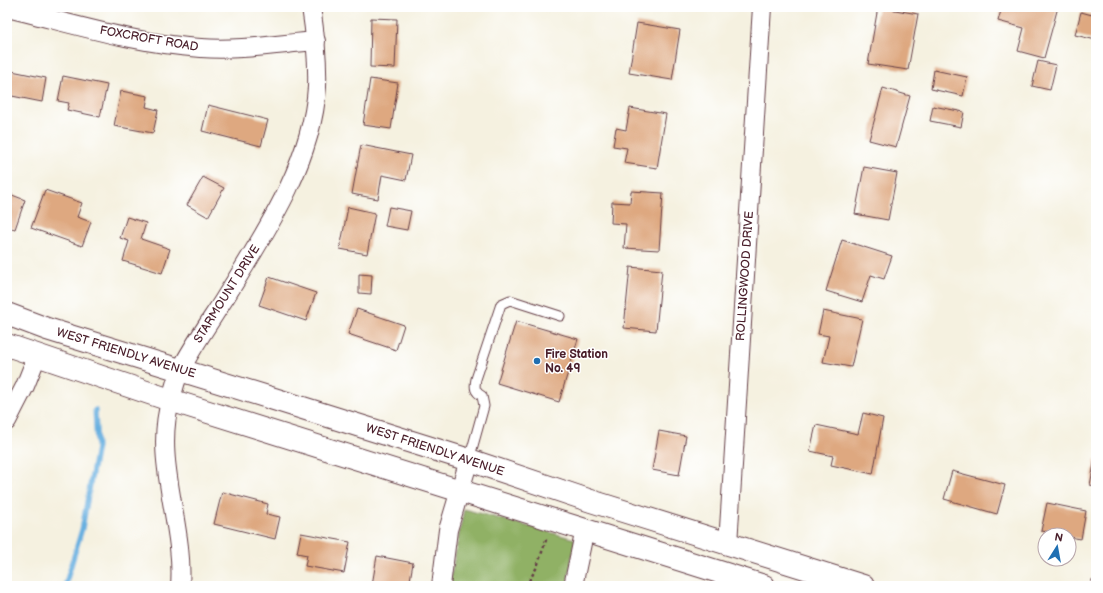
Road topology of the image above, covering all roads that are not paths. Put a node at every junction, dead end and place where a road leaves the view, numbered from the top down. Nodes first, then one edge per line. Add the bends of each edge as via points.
1 (311, 7) edge
2 (762, 7) edge
3 (7, 8) edge
4 (316, 41) junction
5 (7, 314) edge
6 (560, 316) dead end
7 (7, 345) edge
8 (37, 356) junction
9 (180, 370) junction
10 (170, 400) junction
11 (7, 421) edge
12 (469, 460) junction
13 (460, 490) junction
14 (585, 529) junction
15 (728, 544) junction
16 (180, 586) edge
17 (441, 586) edge
18 (574, 586) edge
19 (764, 586) edge
20 (863, 586) edge

1 - 4 street, STARMOUNT DRIVE
2 - 15 street, ROLLINGWOOD DRIVE
3 - 4 street, FOXCROFT ROAD via 143,40 201,48
4 - 9 street, STARMOUNT DRIVE via 317,88 308,138 286,192 256,249
5 - 9 main road, WEST FRIENDLY AVENUE
6 - 12 lane via 510,300 501,304 476,379 475,389 482,396 484,406
7 - 8 main road
8 - 10 main road
8 - 11 street
9 - 10 street, STARMOUNT DRIVE
9 - 12 main road, WEST FRIENDLY AVENUE
10 - 13 main road
10 - 16 street, STARMOUNT DRIVE via 165,447 180,550
12 - 13 street
12 - 15 main road, WEST FRIENDLY AVENUE
13 - 14 main road
13 - 17 street via 448,530
14 - 18 street
14 - 19 main road
15 - 20 main road, WEST FRIENDLY AVENUE

